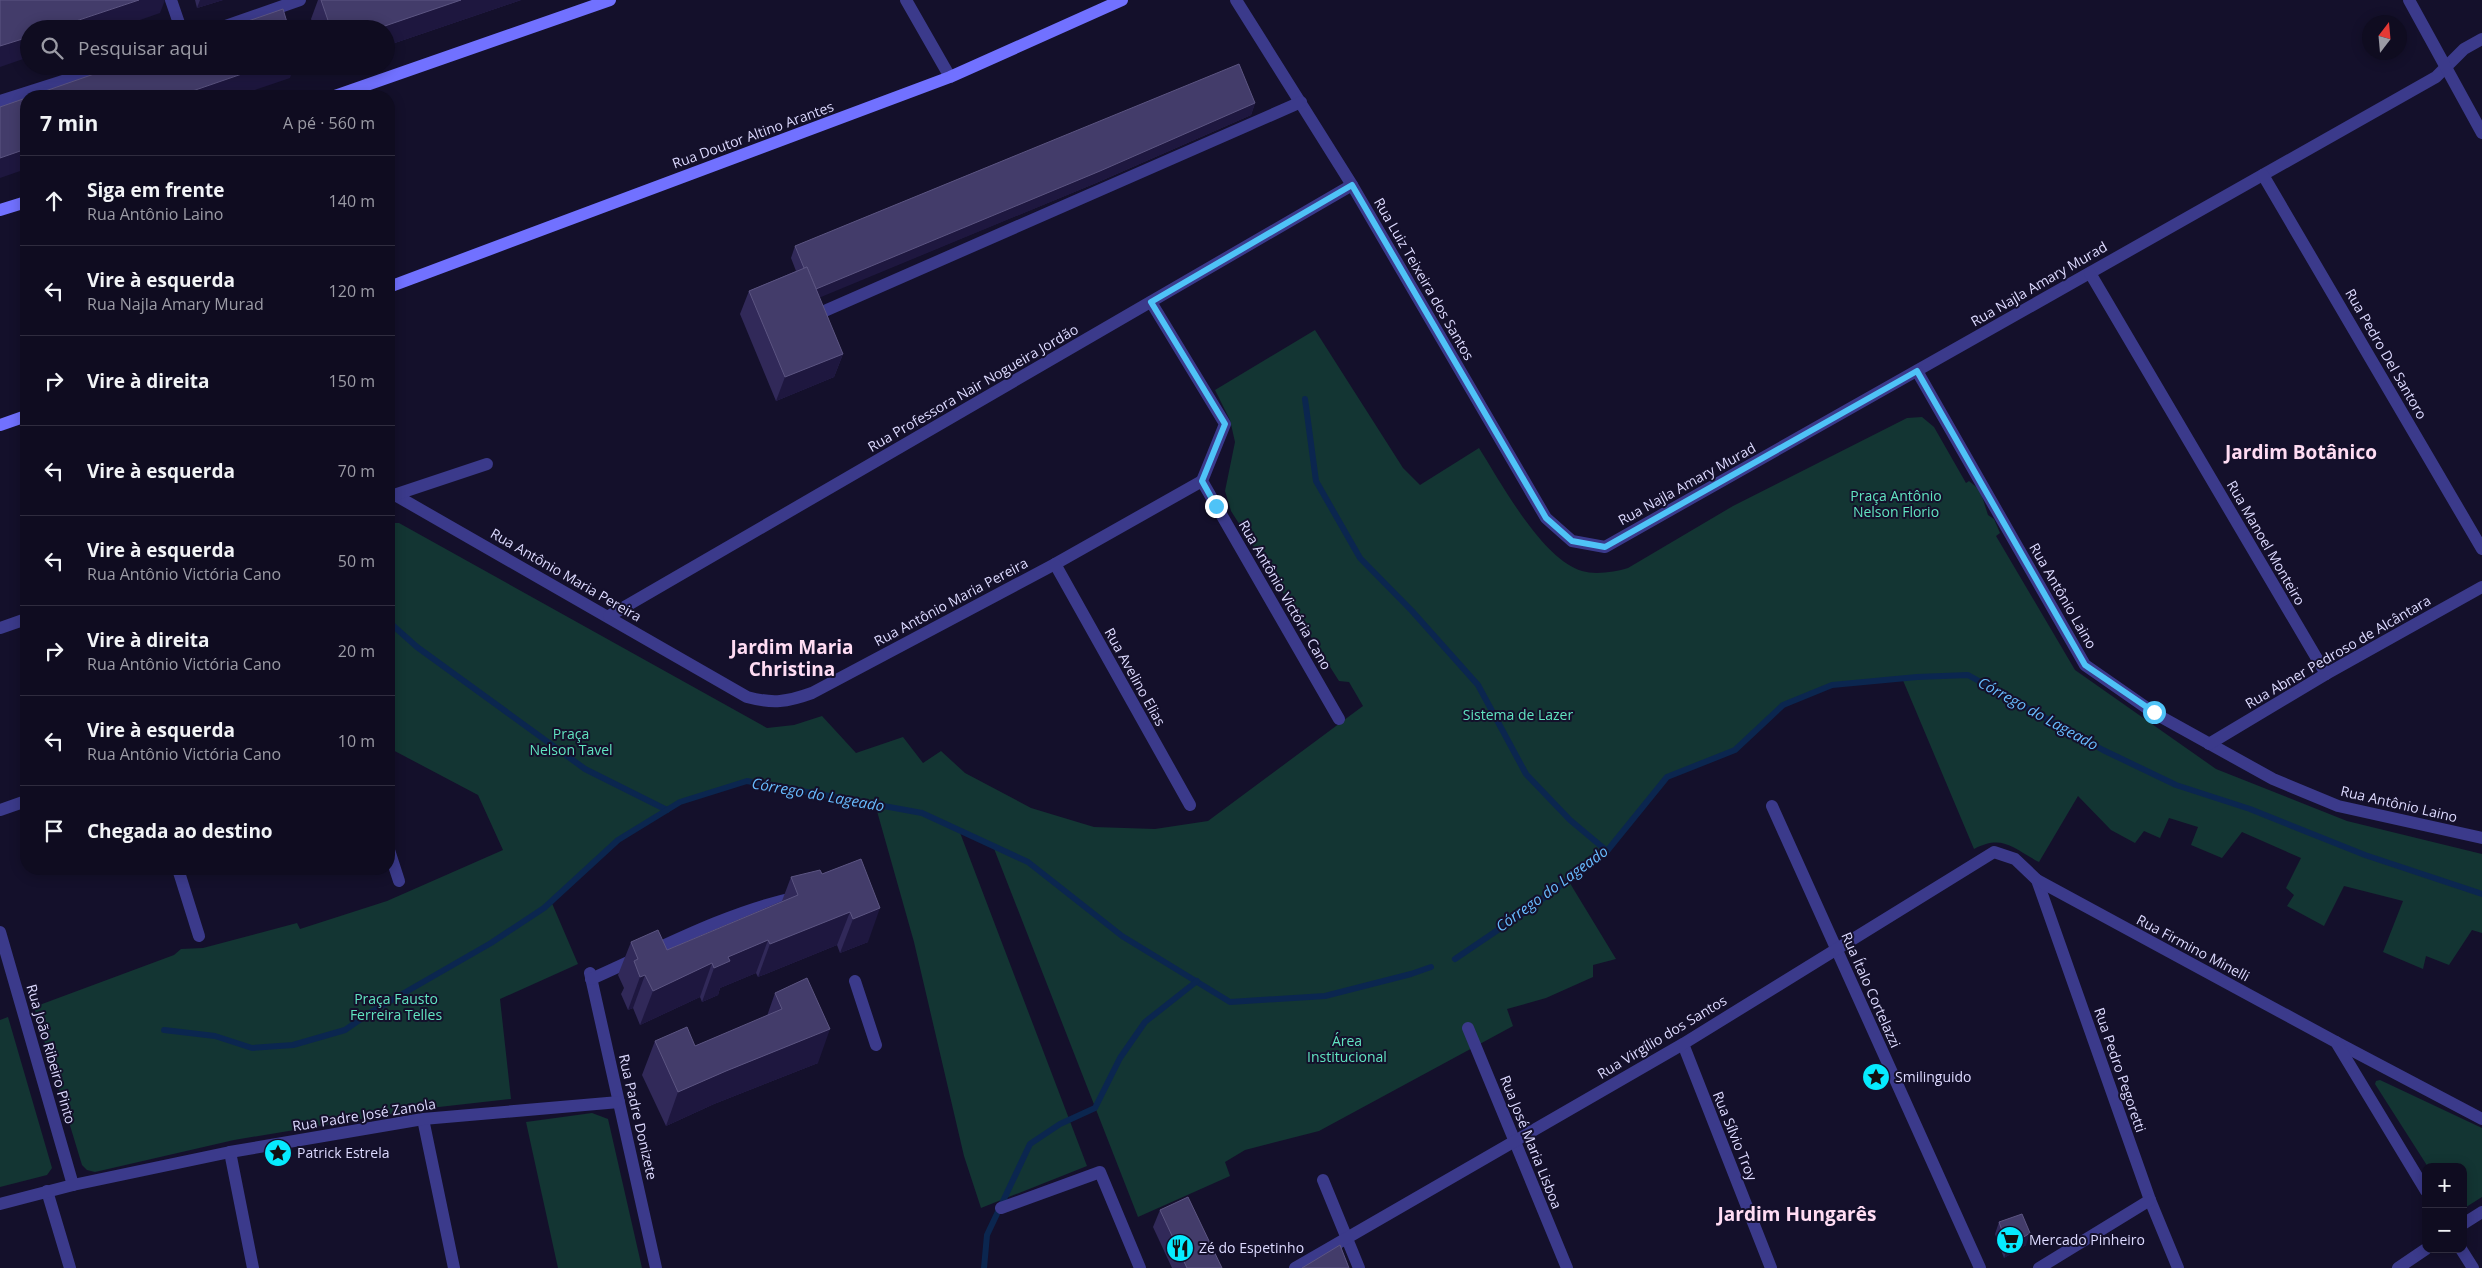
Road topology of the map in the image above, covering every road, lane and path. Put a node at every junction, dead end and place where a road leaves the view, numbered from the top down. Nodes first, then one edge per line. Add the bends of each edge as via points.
1 (171, 0) edge
2 (300, 0) edge
3 (610, 0) edge
4 (906, 0) edge
5 (1122, 0) edge
6 (1236, 0) edge
7 (2409, 0) edge
8 (276, 4) edge
9 (177, 20) edge
10 (239, 20) edge
11 (2482, 39) edge
12 (2446, 66) junction
13 (82, 75) edge
14 (950, 77) junction
15 (37, 90) edge
16 (352, 90) edge
17 (20, 95) edge
18 (0, 102) edge
19 (1301, 102) junction
20 (2482, 133) edge
21 (2263, 174) junction
22 (1352, 185) junction
23 (20, 204) edge
24 (0, 210) edge
25 (2090, 273) junction
26 (395, 285) edge
27 (1151, 302) junction
28 (820, 313) edge
29 (1917, 371) junction
30 (20, 418) edge
31 (0, 425) edge
32 (487, 464) dead end
33 (1202, 481) junction
34 (395, 495) edge
35 (395, 498) edge
36 (1605, 547) joint
37 (2482, 549) edge
38 (1055, 564) junction
39 (2482, 587) edge
40 (609, 616) junction
41 (20, 621) edge
42 (0, 628) edge
43 (2326, 674) junction
44 (1338, 719) dead end
45 (2209, 744) junction
46 (20, 803) edge
47 (1190, 805) dead end
48 (1772, 806) dead end
49 (0, 810) edge
50 (2482, 838) edge
51 (395, 869) edge
52 (180, 875) edge
53 (2037, 880) junction
54 (399, 881) dead end
55 (807, 895) edge
56 (0, 932) edge
57 (199, 936) dead end
58 (1836, 950) junction
59 (855, 980) dead end
60 (1468, 1028) dead end
61 (2336, 1042) junction
62 (1682, 1044) junction
63 (876, 1045) dead end
64 (619, 1102) junction
65 (423, 1118) junction
66 (2482, 1119) edge
67 (1516, 1140) junction
68 (230, 1152) junction
69 (1323, 1180) dead end
70 (2422, 1184) edge
71 (73, 1185) junction
72 (47, 1191) junction
73 (2150, 1200) junction
74 (0, 1204) edge
75 (1001, 1208) dead end
76 (2482, 1212) edge
77 (2467, 1221) edge
78 (1347, 1237) junction
79 (2422, 1252) edge
80 (2464, 1253) edge
81 (70, 1268) edge
82 (253, 1268) edge
83 (454, 1268) edge
84 (656, 1268) edge
85 (1140, 1268) edge
86 (1295, 1268) edge
87 (1359, 1268) edge
88 (1566, 1268) edge
89 (1771, 1268) edge
90 (1980, 1268) edge
91 (2039, 1268) edge
92 (2178, 1268) edge
93 (2398, 1268) edge
94 (2473, 1268) edge

1 - 9 street
2 - 8 street
3 - 16 street
4 - 14 street
5 - 14 street, Rua Doutor Altino Arantes
6 - 19 street, Rua Luiz Teixeira dos Santos
7 - 12 street
8 - 10 street
11 - 12 street, Rua Najla Amary Murad
12 - 20 street
12 - 21 street, Rua Najla Amary Murad via 2436,77
13 - 15 street
14 - 26 street, Rua Doutor Altino Arantes
17 - 18 street
19 - 22 street, Rua Luiz Teixeira dos Santos
19 - 28 street
21 - 25 street, Rua Najla Amary Murad
21 - 37 street, Rua Pedro Del Santoro
22 - 27 street, Rua Professora Nair Nogueira Jordão
22 - 36 street, Rua Luiz Teixeira dos Santos via 1546,518 1572,541
23 - 24 street
25 - 29 street, Rua Najla Amary Murad
25 - 43 street, Rua Manoel Monteiro
27 - 33 street via 1225,424
27 - 40 street, Rua Professora Nair Nogueira Jordão
29 - 36 street, Rua Najla Amary Murad
29 - 45 street, Rua Antônio Laino via 2085,665 2131,699
30 - 31 street
32 - 34 street
33 - 38 street, Rua Antônio Maria Pereira
33 - 44 street, Rua Antônio Victória Cano
35 - 40 street, Rua Antônio Maria Pereira
38 - 40 street, Rua Antônio Maria Pereira via 812,693 788,701 766,702 747,697
38 - 47 street, Rua Avelino Elias
39 - 43 street, Rua Abner Pedroso de Alcântara
41 - 42 street
43 - 45 street, Rua Abner Pedroso de Alcântara
45 - 50 street, Rua Antônio Laino via 2273,779 2338,806
46 - 49 street
48 - 58 street, Rua Ítalo Cortelazzi
51 - 54 street
52 - 57 street
53 - 58 street, Rua Virgílio dos Santos via 2015,859 1994,852
53 - 61 street, Rua Firmino Minelli
53 - 73 street, Rua Pedro Pegoretti
55 - 64 street, Rua Padre Donizete via 746,910 590,976
56 - 71 street, Rua João Ribeiro Pinto
58 - 62 street, Rua Virgílio dos Santos
58 - 90 street, Rua Ítalo Cortelazzi
59 - 63 street
60 - 67 street, Rua José Maria Lisboa
61 - 66 street, Rua Firmino Minelli
61 - 70 street
62 - 67 street, Rua Virgílio dos Santos
62 - 89 street, Rua Sílvio Troy
64 - 65 street, Rua Padre José Zanola
64 - 84 street, Rua Padre Donizete
65 - 68 street, Rua Padre José Zanola
65 - 83 street
67 - 78 street, Rua Virgílio dos Santos
67 - 88 street, Rua José Maria Lisboa
68 - 71 street, Rua Padre José Zanola
68 - 82 street
69 - 78 street
71 - 72 street, Rua Padre José Zanola
72 - 74 street, Rua Padre José Zanola
72 - 81 street
73 - 91 street
73 - 92 street, Rua Pedro Pegoretti
75 - 85 street via 1100,1172
76 - 77 street
78 - 86 street, Rua Virgílio dos Santos
78 - 87 street
79 - 93 street
80 - 94 street

